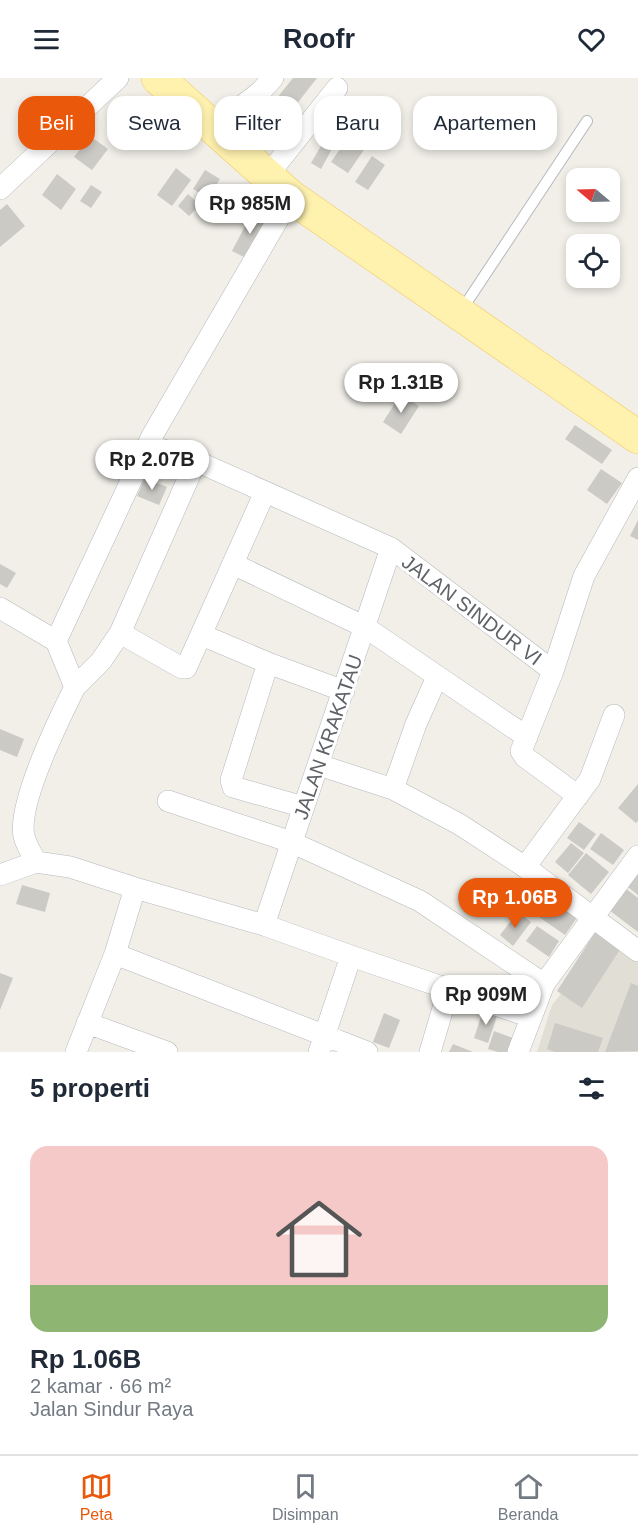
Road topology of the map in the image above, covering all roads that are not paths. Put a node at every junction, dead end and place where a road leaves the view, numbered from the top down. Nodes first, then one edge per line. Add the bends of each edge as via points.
1 (118, 78) edge
2 (158, 78) edge
3 (273, 78) edge
4 (337, 88) dead end
5 (255, 96) edge
6 (586, 121) dead end
7 (214, 128) edge
8 (239, 150) edge
9 (268, 175) junction
10 (0, 189) edge
11 (291, 197) junction
12 (459, 313) junction
13 (638, 437) edge
14 (148, 445) junction
15 (196, 461) junction
16 (638, 478) edge
17 (265, 492) junction
18 (391, 548) junction
19 (233, 564) junction
20 (0, 608) edge
21 (365, 627) junction
22 (120, 633) junction
23 (202, 635) junction
24 (56, 641) junction
25 (268, 663) junction
26 (553, 671) junction
27 (437, 677) junction
28 (75, 687) junction
29 (344, 691) junction
30 (614, 715) dead end
31 (527, 737) junction
32 (319, 765) junction
33 (393, 789) junction
34 (578, 796) junction
35 (168, 801) dead end
36 (304, 807) junction
37 (291, 842) junction
38 (638, 856) edge
39 (36, 862) junction
40 (525, 867) junction
41 (0, 875) edge
42 (135, 888) junction
43 (594, 917) junction
44 (264, 925) junction
45 (638, 951) edge
46 (115, 954) junction
47 (351, 956) junction
48 (544, 984) junction
49 (449, 988) junction
50 (531, 1017) junction
51 (87, 1023) junction
52 (322, 1044) edge
53 (162, 1051) edge
54 (76, 1052) edge
55 (367, 1052) edge
56 (430, 1052) edge
57 (518, 1052) edge

1 - 10 street
2 - 7 main road
3 - 5 street
4 - 9 street
6 - 12 lane
8 - 9 main road
9 - 11 main road
11 - 12 main road
11 - 14 street
12 - 13 main road
14 - 15 street, JALAN SINDUR VI
14 - 24 street
15 - 17 street, JALAN SINDUR VI
15 - 22 street
16 - 26 street via 584,576
17 - 18 street, JALAN SINDUR VI
17 - 19 street
18 - 21 street, JALAN KRAKATAU
18 - 26 street, JALAN SINDUR VI
19 - 21 street
19 - 23 street
20 - 24 street
21 - 27 street
21 - 29 street, JALAN KRAKATAU
22 - 23 street via 182,668 186,668
22 - 28 street via 101,661
23 - 25 street
24 - 28 street
25 - 29 street
25 - 36 street via 231,780 233,787
26 - 31 street
27 - 31 street
27 - 33 street
28 - 39 street via 50,738 25,809 24,835
29 - 32 street, JALAN KRAKATAU
30 - 34 street via 590,779
31 - 34 street via 521,751 525,757
32 - 33 street
32 - 36 street, JALAN KRAKATAU
33 - 40 street via 459,824
34 - 40 street
35 - 37 street
36 - 37 street, JALAN KRAKATAU
37 - 44 street, JALAN KRAKATAU
37 - 48 street via 420,901
38 - 43 street
39 - 41 street
39 - 42 street via 70,867
40 - 43 street
42 - 44 street
42 - 46 street
43 - 45 street
43 - 48 street
44 - 47 street
46 - 51 street
46 - 52 street
47 - 49 street
47 - 52 street
48 - 50 street
49 - 50 street
49 - 56 street
50 - 57 street
51 - 53 street
51 - 54 street
52 - 55 street

